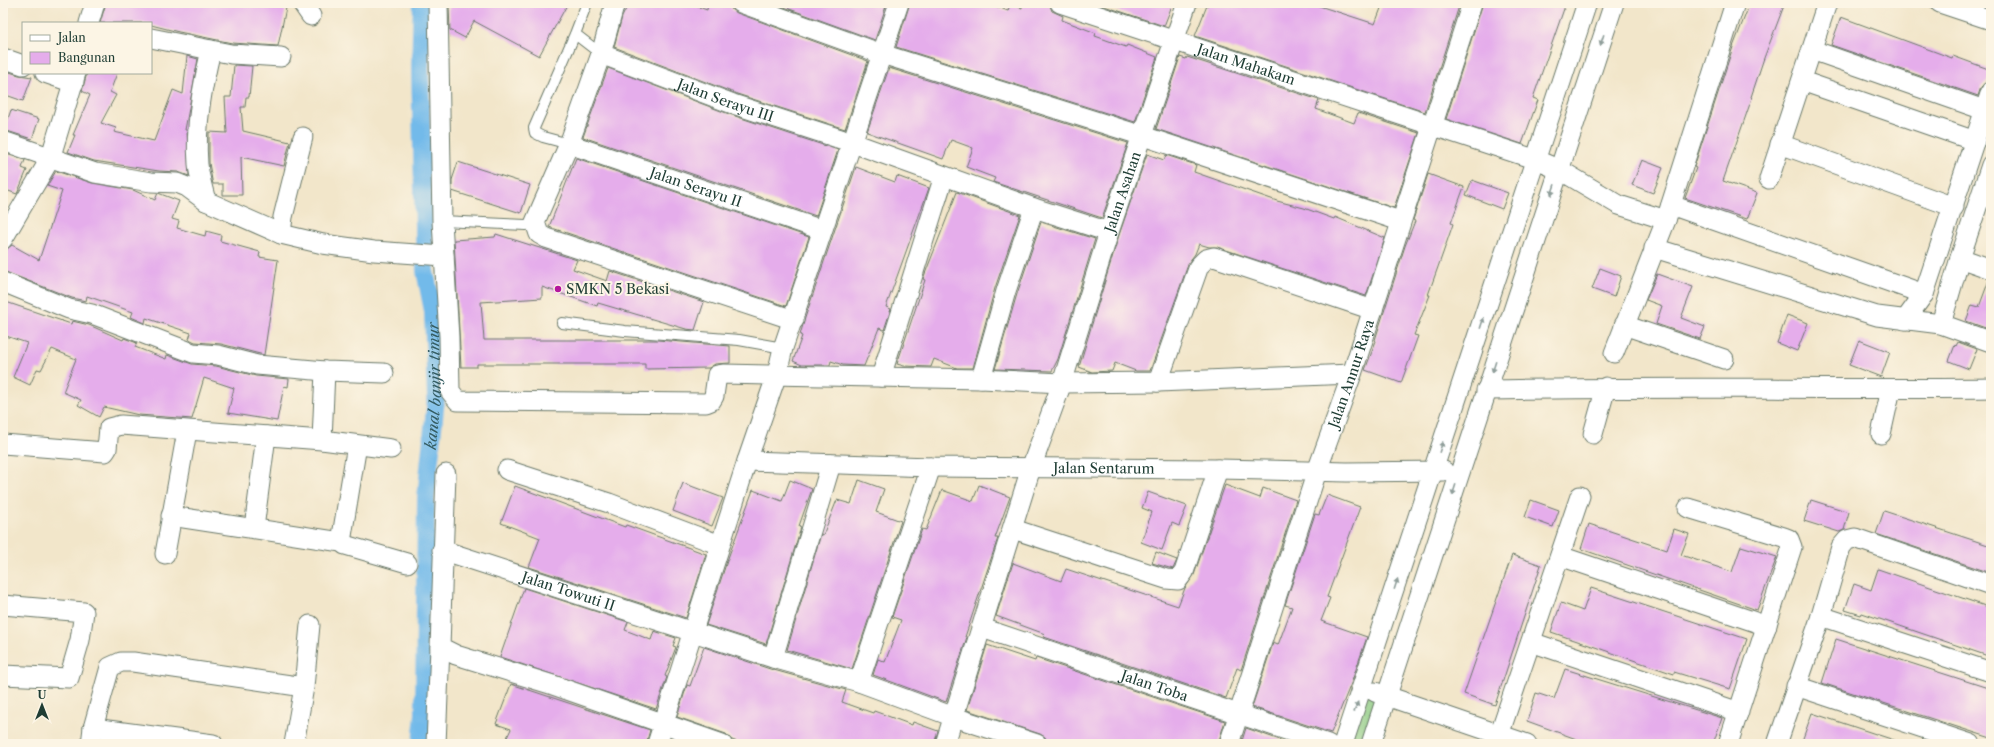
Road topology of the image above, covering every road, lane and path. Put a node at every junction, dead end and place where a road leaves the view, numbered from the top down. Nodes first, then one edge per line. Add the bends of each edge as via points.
1 (95, 3) edge
2 (438, 3) edge
3 (587, 3) edge
4 (615, 3) edge
5 (741, 3) edge
6 (898, 3) edge
7 (1060, 3) edge
8 (1187, 3) edge
9 (1472, 3) edge
10 (1587, 3) edge
11 (1614, 3) edge
12 (1735, 3) edge
13 (1827, 3) edge
14 (1940, 3) edge
15 (1991, 20) edge
16 (90, 22) edge
17 (576, 34) junction
18 (152, 38) edge
19 (1175, 41) junction
20 (211, 50) junction
21 (1812, 50) junction
22 (601, 54) junction
23 (882, 54) junction
24 (3, 58) edge
25 (281, 58) dead end
26 (22, 65) edge
27 (51, 74) edge
28 (75, 78) edge
29 (1802, 81) junction
30 (1991, 91) edge
31 (1984, 110) junction
32 (1433, 125) junction
33 (1143, 136) junction
34 (303, 137) dead end
35 (3, 141) edge
36 (1974, 141) junction
37 (853, 143) junction
38 (569, 144) junction
39 (1780, 144) junction
40 (50, 159) junction
41 (1534, 159) junction
42 (1991, 165) edge
43 (1560, 170) junction
44 (944, 176) junction
45 (1769, 179) dead end
46 (1986, 196) edge
47 (206, 201) junction
48 (1954, 207) junction
49 (1034, 208) junction
50 (1669, 213) junction
51 (442, 221) junction
52 (1400, 221) junction
53 (535, 222) junction
54 (822, 230) junction
55 (5, 231) edge
56 (1109, 232) junction
57 (282, 234) junction
58 (1654, 248) junction
59 (433, 255) junction
60 (1960, 258) junction
61 (1991, 269) edge
62 (3, 282) edge
63 (1924, 294) junction
64 (1373, 310) junction
65 (794, 320) junction
66 (1905, 320) junction
67 (562, 322) dead end
68 (1941, 324) junction
69 (1624, 325) junction
70 (1991, 342) edge
71 (783, 348) junction
72 (1614, 353) dead end
73 (1724, 359) dead end
74 (325, 371) junction
75 (384, 373) dead end
76 (777, 374) junction
77 (1352, 374) junction
78 (881, 377) junction
79 (981, 378) junction
80 (1158, 382) junction
81 (1062, 383) junction
82 (1606, 387) junction
83 (1991, 388) edge
84 (1891, 389) junction
85 (1486, 390) junction
86 (188, 431) junction
87 (1593, 434) dead end
88 (1880, 434) dead end
89 (266, 436) junction
90 (322, 440) junction
91 (3, 444) edge
92 (356, 445) junction
93 (391, 449) dead end
94 (747, 461) junction
95 (831, 464) junction
96 (931, 467) junction
97 (1031, 468) junction
98 (1218, 469) junction
99 (507, 470) dead end
100 (1460, 470) junction
101 (1316, 471) junction
102 (1433, 472) junction
103 (446, 474) dead end
104 (1580, 496) dead end
105 (1688, 508) dead end
106 (171, 516) junction
107 (254, 528) junction
108 (1013, 529) junction
109 (341, 542) junction
110 (720, 545) junction
111 (442, 550) junction
112 (165, 554) dead end
113 (1560, 556) junction
114 (407, 563) dead end
115 (1991, 585) edge
116 (3, 605) edge
117 (1820, 616) junction
118 (310, 625) dead end
119 (1767, 626) junction
120 (982, 628) junction
121 (694, 631) junction
122 (1531, 642) junction
123 (440, 648) junction
124 (773, 658) junction
125 (1991, 672) edge
126 (3, 675) edge
127 (859, 682) junction
128 (1796, 686) junction
129 (304, 687) junction
130 (1363, 688) junction
131 (1387, 697) junction
132 (1738, 712) junction
133 (1239, 713) junction
134 (954, 717) junction
135 (663, 725) junction
136 (92, 736) edge
137 (1497, 739) edge
138 (213, 744) edge
139 (294, 744) edge
140 (436, 744) edge
141 (657, 744) edge
142 (722, 744) edge
143 (945, 744) edge
144 (1037, 744) edge
145 (1229, 744) edge
146 (1328, 744) edge
147 (1343, 744) edge
148 (1371, 744) edge
149 (1527, 744) edge
150 (1728, 744) edge
151 (1777, 744) edge
152 (1971, 744) edge

1 - 16 street
2 - 51 street
3 - 17 lane
4 - 22 street
5 - 23 street
6 - 23 street
7 - 19 street, Jalan Mahakam
8 - 19 street, Jalan Asahan
9 - 32 street, Jalan Annur Raya
10 - 41 street
11 -> 43 street
12 - 50 street
13 - 21 street
14 - 15 street
17 - 22 lane
17 - 38 lane via 534,128 535,133 542,137
18 - 20 street
19 - 32 street, Jalan Mahakam
19 - 33 street, Jalan Asahan
20 - 25 street
20 - 47 street via 201,95 198,129 198,166
21 - 29 street
21 - 31 street
22 - 37 street, Jalan Serayu III via 733,104
22 - 38 street
23 - 33 street
23 - 37 street
24 - 26 street
27 - 28 street
28 - 40 street
29 - 36 street
29 - 39 street
30 - 31 street
31 - 36 street
32 - 41 street, Jalan Mahakam
32 - 52 street, Jalan Annur Raya
33 - 52 street
33 - 56 street, Jalan Asahan
34 - 57 street via 283,217
35 - 40 street
36 - 48 street
37 - 44 street, Jalan Serayu III
37 - 54 street
38 - 53 street
38 - 54 street, Jalan Serayu II
39 - 45 street
39 - 48 street
40 - 47 street via 95,173 177,184 187,187
40 - 55 street
41 - 43 street, Jalan Mahakam
102 -> 41 street
42 - 46 street
43 - 50 street, Jalan Mahakam via 1619,205
43 -> 85 street
44 - 49 street, Jalan Serayu III
44 - 78 street
46 - 60 street
47 - 57 street
48 - 63 street
49 - 56 street, Jalan Serayu III
49 - 79 street via 1006,291
50 - 58 street
50 - 63 street, Jalan Mahakam
51 - 53 lane via 526,225
51 - 59 street
52 - 64 street, Jalan Annur Raya
53 - 65 street via 539,234 546,238
54 - 65 street
56 - 81 street, Jalan Asahan
57 - 59 street via 323,244
58 - 66 street via 1877,316
58 - 69 street
59 - 76 street via 449,337 450,391 458,401 706,402 711,401 714,396 717,375
60 - 61 street
60 - 68 street
62 - 74 street via 193,353 218,355 258,365
63 - 66 street
64 - 77 street, Jalan Annur Raya
64 - 80 street via 1214,257 1206,259 1199,266
65 - 71 street
66 - 68 street
67 - 71 lane via 625,331 739,340
68 - 70 street
69 - 72 street
69 - 73 street
71 - 76 street
74 - 75 street
74 - 90 street
76 - 78 street
76 - 94 street
77 - 80 street
77 - 101 street, Jalan Annur Raya
78 - 79 street
79 - 81 street
80 - 81 street
81 - 97 street, Jalan Asahan
82 - 84 street
82 - 85 street
82 - 87 street
83 - 84 street
84 - 88 street
85 - 100 street
86 - 89 street
86 - 91 street via 114,425 109,428 106,452
86 - 106 street
89 - 90 street
89 - 107 street
90 - 92 street
92 - 93 street
92 - 109 street
94 - 95 street, Jalan Sentarum
94 - 110 street
95 - 96 street, Jalan Sentarum
95 - 124 street
96 - 97 street, Jalan Sentarum
96 - 127 street
97 - 98 street, Jalan Sentarum
97 - 108 street, Jalan Asahan
98 - 101 street, Jalan Sentarum
98 - 108 street via 1184,572 1178,580 1166,579
99 - 110 street via 609,503
100 - 102 street, Jalan Sentarum
100 -> 131 street
101 - 102 street, Jalan Sentarum
101 - 133 street, Jalan Annur Raya
130 -> 102 street
103 - 111 street
104 - 113 street
105 - 119 street via 1789,539 1791,554
106 - 107 street
106 - 112 street
107 - 109 street
108 - 120 street, Jalan Asahan
109 - 114 street
110 - 121 street
111 - 121 street, Jalan Towuti II
111 - 123 street
113 - 119 street
113 - 122 street
115 - 117 street via 1850,538 1842,547
116 - 126 street via 84,612 80,640 69,678
117 - 125 street
117 - 128 street
118 - 129 street
119 - 132 street
120 - 133 street, Jalan Toba
120 - 134 street, Jalan Asahan
121 - 124 street, Jalan Towuti II
121 - 135 street
122 - 132 street
122 - 137 street
123 - 135 street
123 - 140 street
124 - 127 street, Jalan Towuti II
127 - 134 street, Jalan Towuti II
128 - 151 street
128 - 152 street
129 - 136 street via 120,662 110,667
129 - 139 street
130 - 131 street
147 -> 130 street
131 - 137 street
131 - 148 street
132 - 150 street
133 - 145 street, Jalan Annur Raya
133 - 146 street, Jalan Toba
134 - 143 street, Jalan Asahan
134 - 144 street, Jalan Towuti II
135 - 141 street
135 - 142 street
136 - 138 street
137 - 149 street

